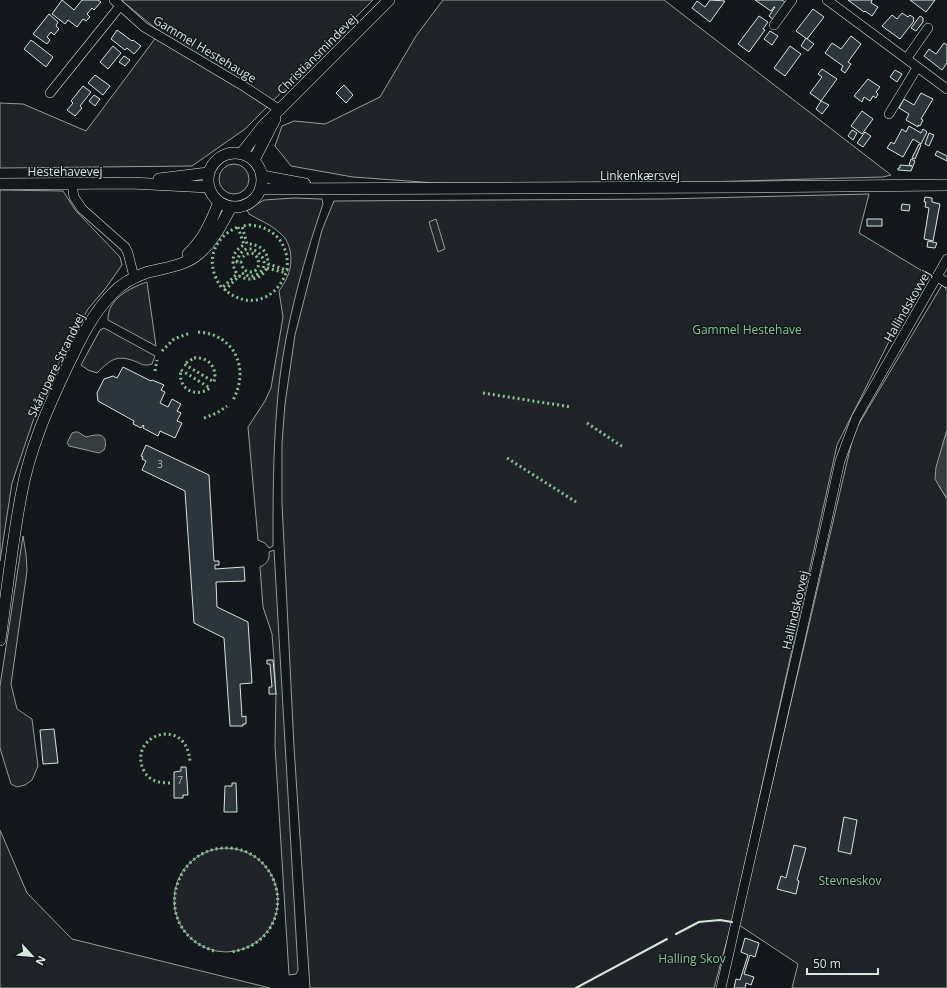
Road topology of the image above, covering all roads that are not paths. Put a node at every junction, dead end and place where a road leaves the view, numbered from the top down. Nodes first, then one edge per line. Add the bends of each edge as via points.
1 (389, 0) edge
2 (792, 0) edge
3 (827, 0) edge
4 (117, 3) edge
5 (774, 25) dead end
6 (928, 28) dead end
7 (906, 58) junction
8 (917, 68) junction
9 (947, 89) edge
10 (50, 93) dead end
11 (280, 110) junction
12 (889, 114) dead end
13 (242, 153) junction
14 (254, 160) junction
15 (208, 173) junction
16 (262, 176) junction
17 (131, 183) junction
18 (0, 184) edge
19 (72, 184) junction
20 (947, 185) edge
21 (208, 187) junction
22 (333, 189) junction
23 (260, 190) junction
24 (219, 202) junction
25 (231, 207) junction
26 (947, 259) edge
27 (175, 266) junction
28 (938, 277) junction
29 (134, 278) junction
30 (947, 283) edge
31 (0, 640) edge
32 (721, 988) edge

1 - 11 street, Christiansmindevej
2 - 5 street
3 - 7 street
4 - 10 street, Gammel Hestehauge
4 - 11 street, Gammel Hestehauge via 144,27
6 - 7 street
7 - 8 street
8 - 9 street
8 - 12 street
11 - 13 street, Christiansmindevej via 263,126
11 - 14 street, Christiansmindevej
13 - 14 street
13 - 15 street via 229,153 218,158
14 - 16 street
15 - 17 street, Hestehavevej
15 - 21 street
16 - 22 street, Linkenkærsvej
16 - 23 street
17 - 19 street, Hestehavevej
17 - 21 street, Hestehavevej
18 - 19 street, Hestehavevej
19 - 29 street via 74,197 82,209 128,253
20 - 22 street, Linkenkærsvej
21 - 24 street via 212,196
22 - 23 street, Linkenkærsvej
23 - 25 street via 243,206
24 - 25 street
24 - 27 street, Skårupøre Strandvej via 203,238
25 - 27 street, Skårupøre Strandvej via 207,246 195,257
26 - 28 street, Hallindskovvej
27 - 29 street, Skårupøre Strandvej
28 - 30 street
28 - 32 street, Hallindskovvej via 856,418 840,461
29 - 31 street, Skårupøre Strandvej via 113,293 94,315 53,396 39,432 21,495

